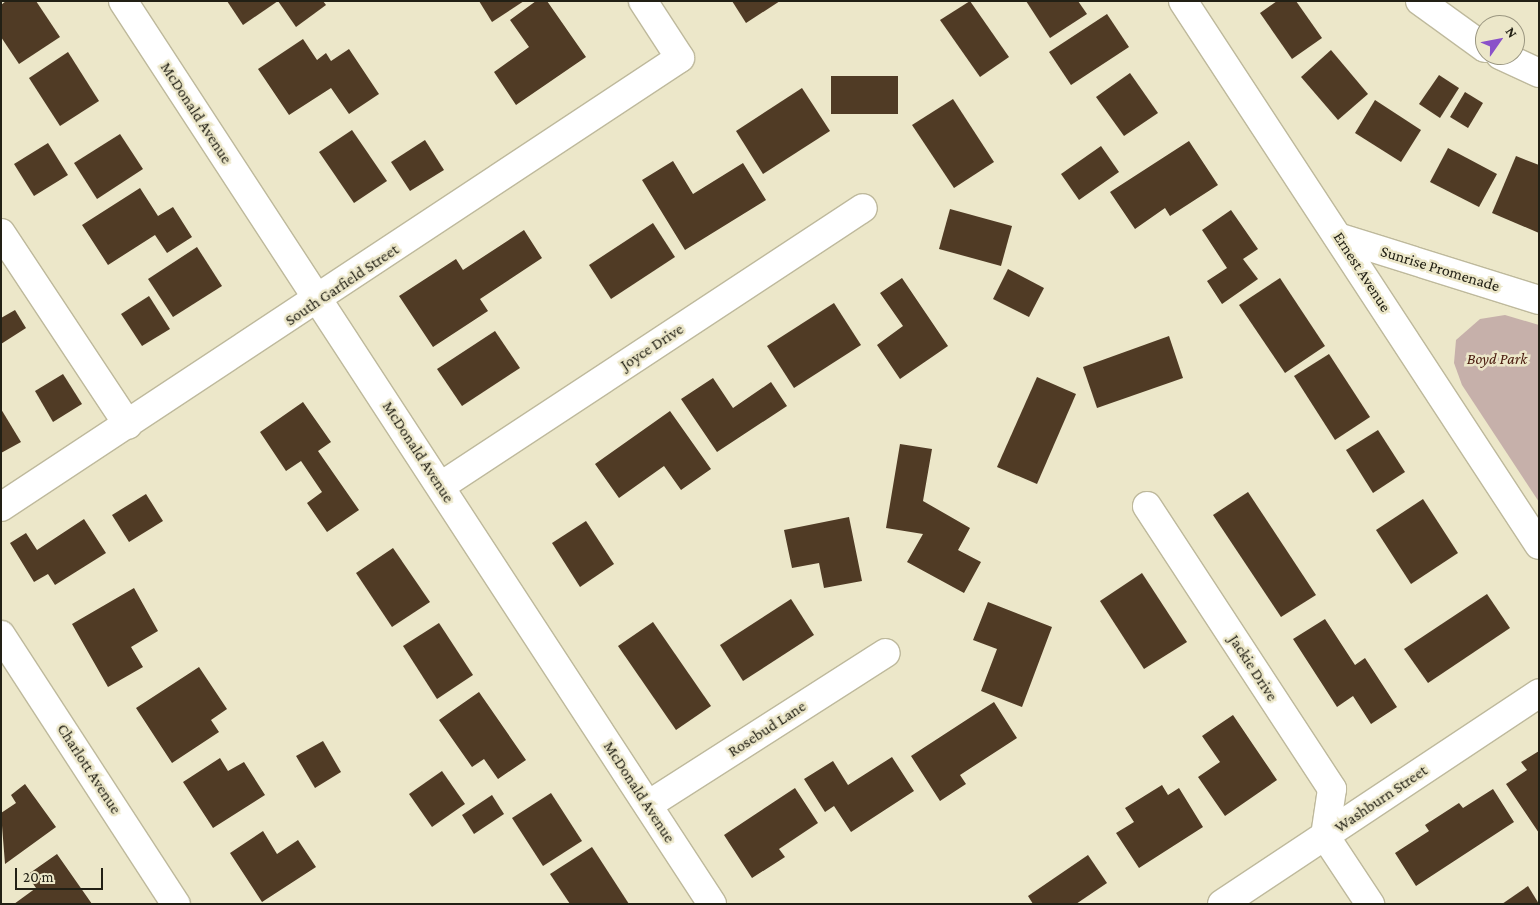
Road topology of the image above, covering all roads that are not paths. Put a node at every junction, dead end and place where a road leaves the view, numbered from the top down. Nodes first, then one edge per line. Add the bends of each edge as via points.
1 (123, 1) edge
2 (643, 1) edge
3 (1183, 1) edge
4 (1420, 1) edge
5 (1475, 41) edge
6 (1522, 65) edge
7 (1539, 73) edge
8 (863, 208) dead end
9 (1, 233) edge
10 (1341, 238) junction
11 (1539, 300) edge
12 (319, 301) junction
13 (128, 424) junction
14 (441, 486) junction
15 (1147, 506) dead end
16 (1, 507) edge
17 (1539, 545) edge
18 (1, 635) edge
19 (886, 653) dead end
20 (1539, 693) edge
21 (648, 805) junction
22 (1325, 836) junction
23 (176, 904) edge
24 (712, 904) edge
25 (1222, 904) edge
26 (1370, 904) edge

1 - 12 street, McDonald Avenue
2 - 12 street, South Garfield Street via 680,58
3 - 10 street, Ernest Avenue
4 - 5 street
6 - 7 street
8 - 14 street, Joyce Drive
9 - 13 street
10 - 11 street, Sunrise Promenade
10 - 17 street, Ernest Avenue
12 - 13 street, South Garfield Street
12 - 14 street, McDonald Avenue
13 - 16 street, South Garfield Street
14 - 21 street, McDonald Avenue
15 - 22 street, Jackie Drive via 1332,789
18 - 23 street, Charlott Avenue
19 - 21 street, Rosebud Lane
20 - 22 street, Washburn Street
21 - 24 street, McDonald Avenue
22 - 25 street, Washburn Street
22 - 26 street

